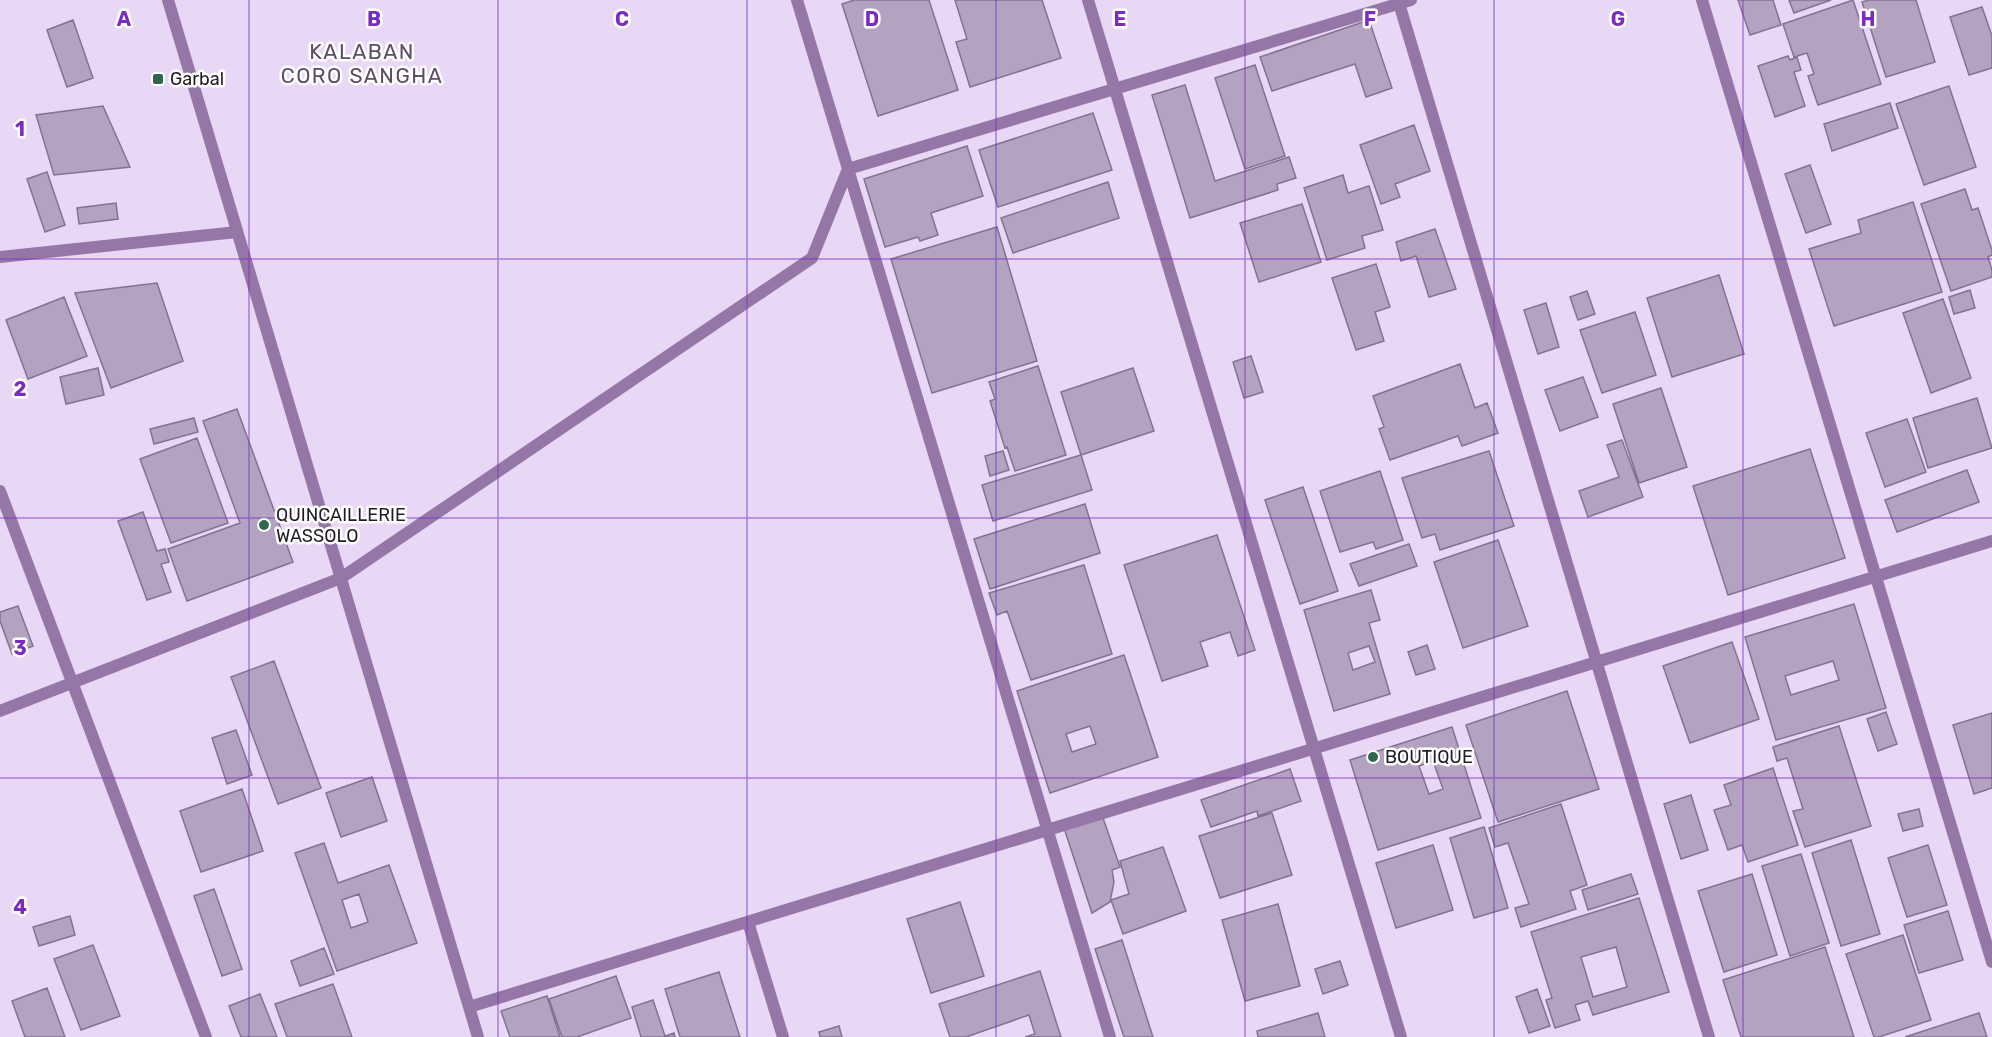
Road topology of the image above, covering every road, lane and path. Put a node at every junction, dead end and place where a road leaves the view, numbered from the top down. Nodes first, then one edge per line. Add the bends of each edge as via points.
1 (168, 0) edge
2 (797, 0) edge
3 (1088, 0) edge
4 (1702, 0) edge
5 (1402, 1) edge
6 (1115, 89) junction
7 (848, 169) junction
8 (237, 232) junction
9 (0, 257) edge
10 (0, 491) edge
11 (1992, 541) edge
12 (1876, 577) junction
13 (341, 579) junction
14 (1596, 662) junction
15 (72, 683) junction
16 (0, 711) edge
17 (1314, 748) junction
18 (1047, 830) junction
19 (747, 922) junction
20 (1992, 962) edge
21 (469, 1007) junction
22 (206, 1037) edge
23 (478, 1037) edge
24 (783, 1037) edge
25 (1110, 1037) edge
26 (1401, 1037) edge
27 (1709, 1037) edge

1 - 8 street
2 - 7 street
3 - 6 street
4 - 12 street
5 - 6 street
5 - 14 street
6 - 7 street
6 - 17 street
7 - 13 street via 812,258
7 - 18 street
8 - 9 street
8 - 13 street
10 - 15 street
11 - 12 street
12 - 14 street
12 - 20 street
13 - 15 street
13 - 21 street
14 - 17 street
14 - 27 street
15 - 16 street
15 - 22 street
17 - 18 street
17 - 26 street
18 - 19 street
18 - 25 street
19 - 21 street
19 - 24 street
21 - 23 street

